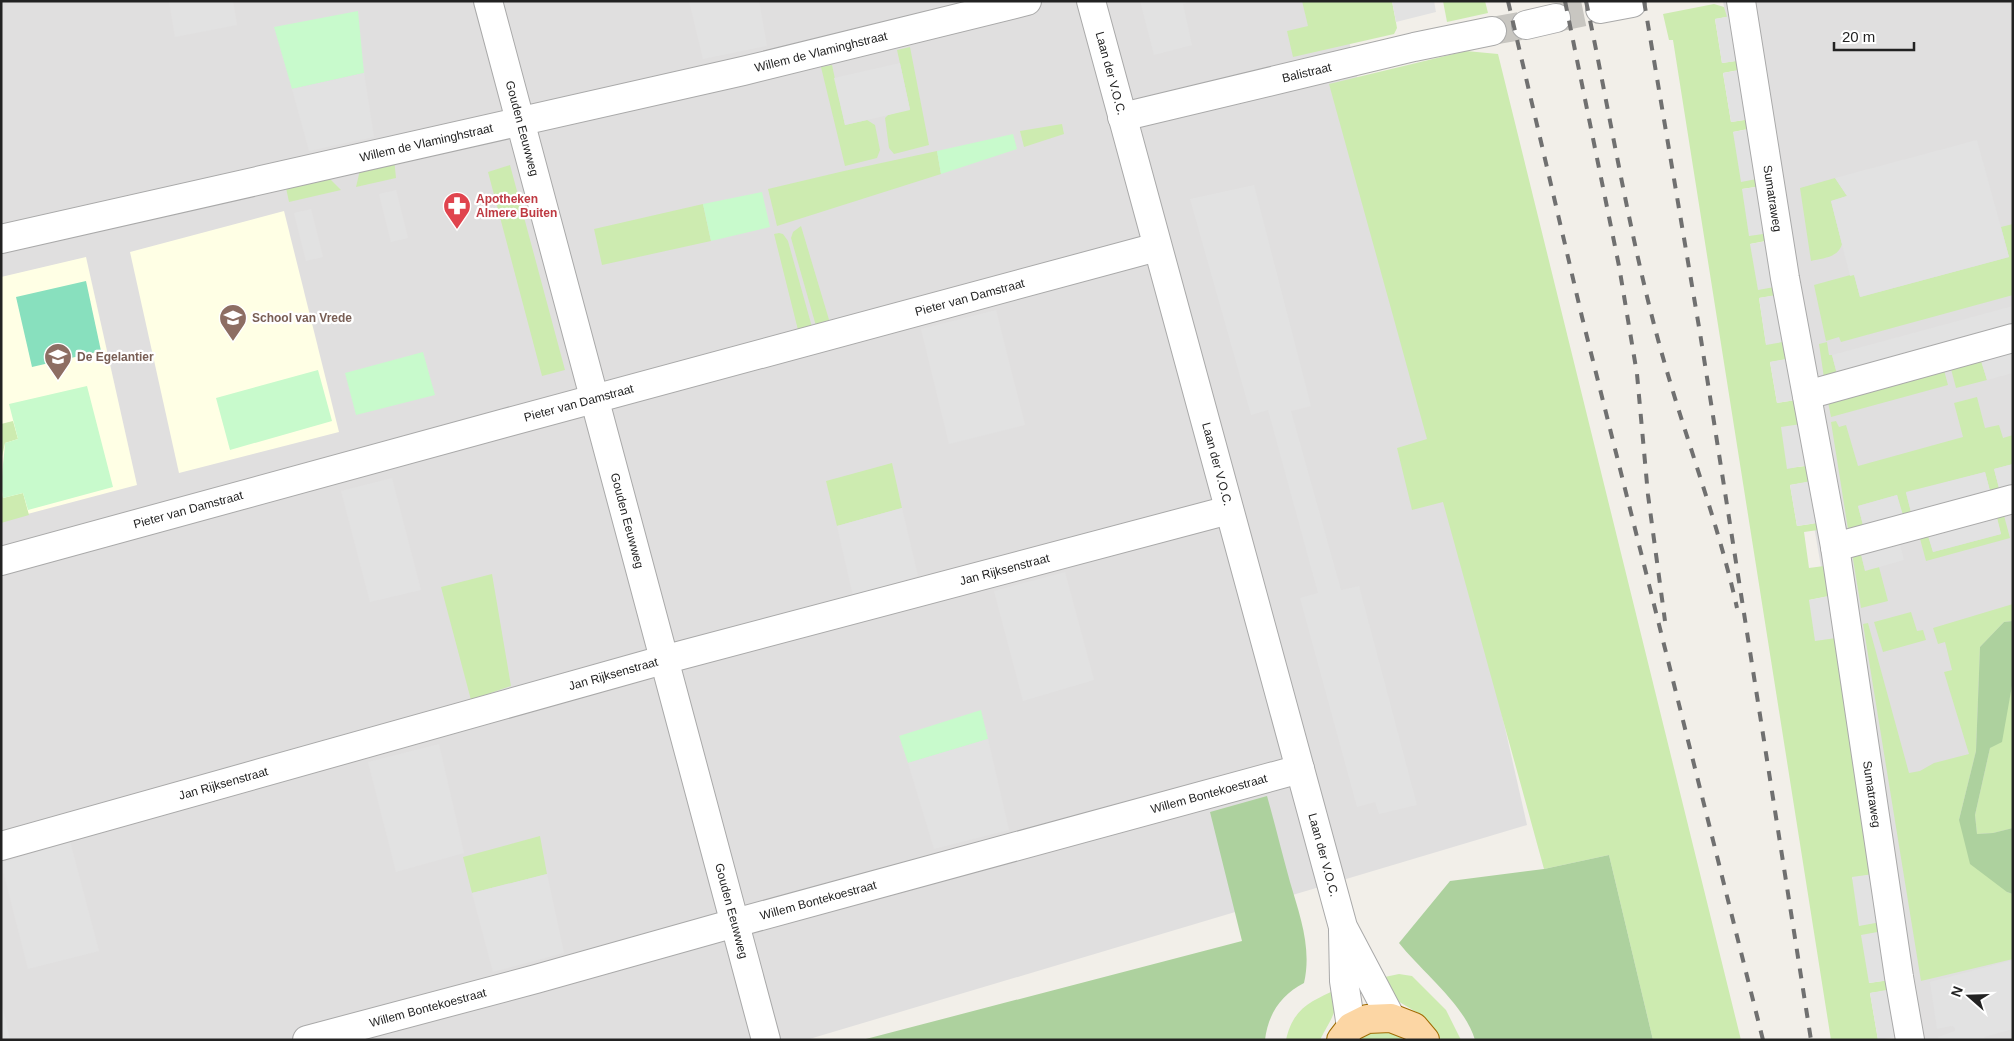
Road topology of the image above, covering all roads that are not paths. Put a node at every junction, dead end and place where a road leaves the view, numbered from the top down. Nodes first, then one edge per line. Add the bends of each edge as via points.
1 (488, 1) edge
2 (1027, 1) edge
3 (1091, 1) edge
4 (1741, 1) edge
5 (1632, 3) dead end
6 (1600, 9) tunnel mouth
7 (1556, 18) tunnel mouth
8 (1526, 25) tunnel mouth
9 (1492, 32) tunnel mouth
10 (1122, 117) junction
11 (519, 122) junction
12 (30, 233) junction
13 (1, 239) edge
14 (1157, 248) junction
15 (1, 258) edge
16 (2013, 338) edge
17 (1807, 395) junction
18 (596, 398) junction
19 (2013, 499) edge
20 (1229, 510) junction
21 (1835, 547) junction
22 (1, 561) edge
23 (663, 660) junction
24 (1300, 769) junction
25 (1, 846) edge
26 (735, 923) junction
27 (1343, 927) junction
28 (1391, 1018) junction
29 (1346, 1034) edge
30 (307, 1040) edge
31 (766, 1040) edge
32 (1425, 1040) edge
33 (1910, 1040) edge

1 - 11 street, Gouden Eeuwweg
2 - 11 street, Willem de Vlaminghstraat
3 - 10 street, Laan der V.O.C.
4 - 17 street, Sumatraweg
5 - 6 street
7 - 8 street
9 - 10 street, Balistraat via 1414,47
10 - 14 street, Laan der V.O.C.
11 - 12 street, Willem de Vlaminghstraat
11 - 18 street, Gouden Eeuwweg
12 - 13 street, Willem de Vlaminghstraat
12 - 15 street via 16,255
14 - 18 street, Pieter van Damstraat
14 - 20 street, Laan der V.O.C.
16 - 17 street
17 - 21 street, Sumatraweg
18 - 22 street, Pieter van Damstraat
18 - 23 street, Gouden Eeuwweg
19 - 21 street
20 - 23 street, Jan Rijksenstraat
20 - 24 street, Laan der V.O.C.
21 - 33 street, Sumatraweg
23 - 25 street, Jan Rijksenstraat
23 - 26 street, Gouden Eeuwweg
24 - 26 street, Willem Bontekoestraat
24 - 27 street, Laan der V.O.C.
26 - 30 street, Willem Bontekoestraat via 536,980
26 - 31 street, Gouden Eeuwweg
27 - 28 street, Laan der V.O.C.
27 - 29 street, Laan der V.O.C.
28 - 29 main road via 1368,1019
28 - 32 main road via 1414,1027

